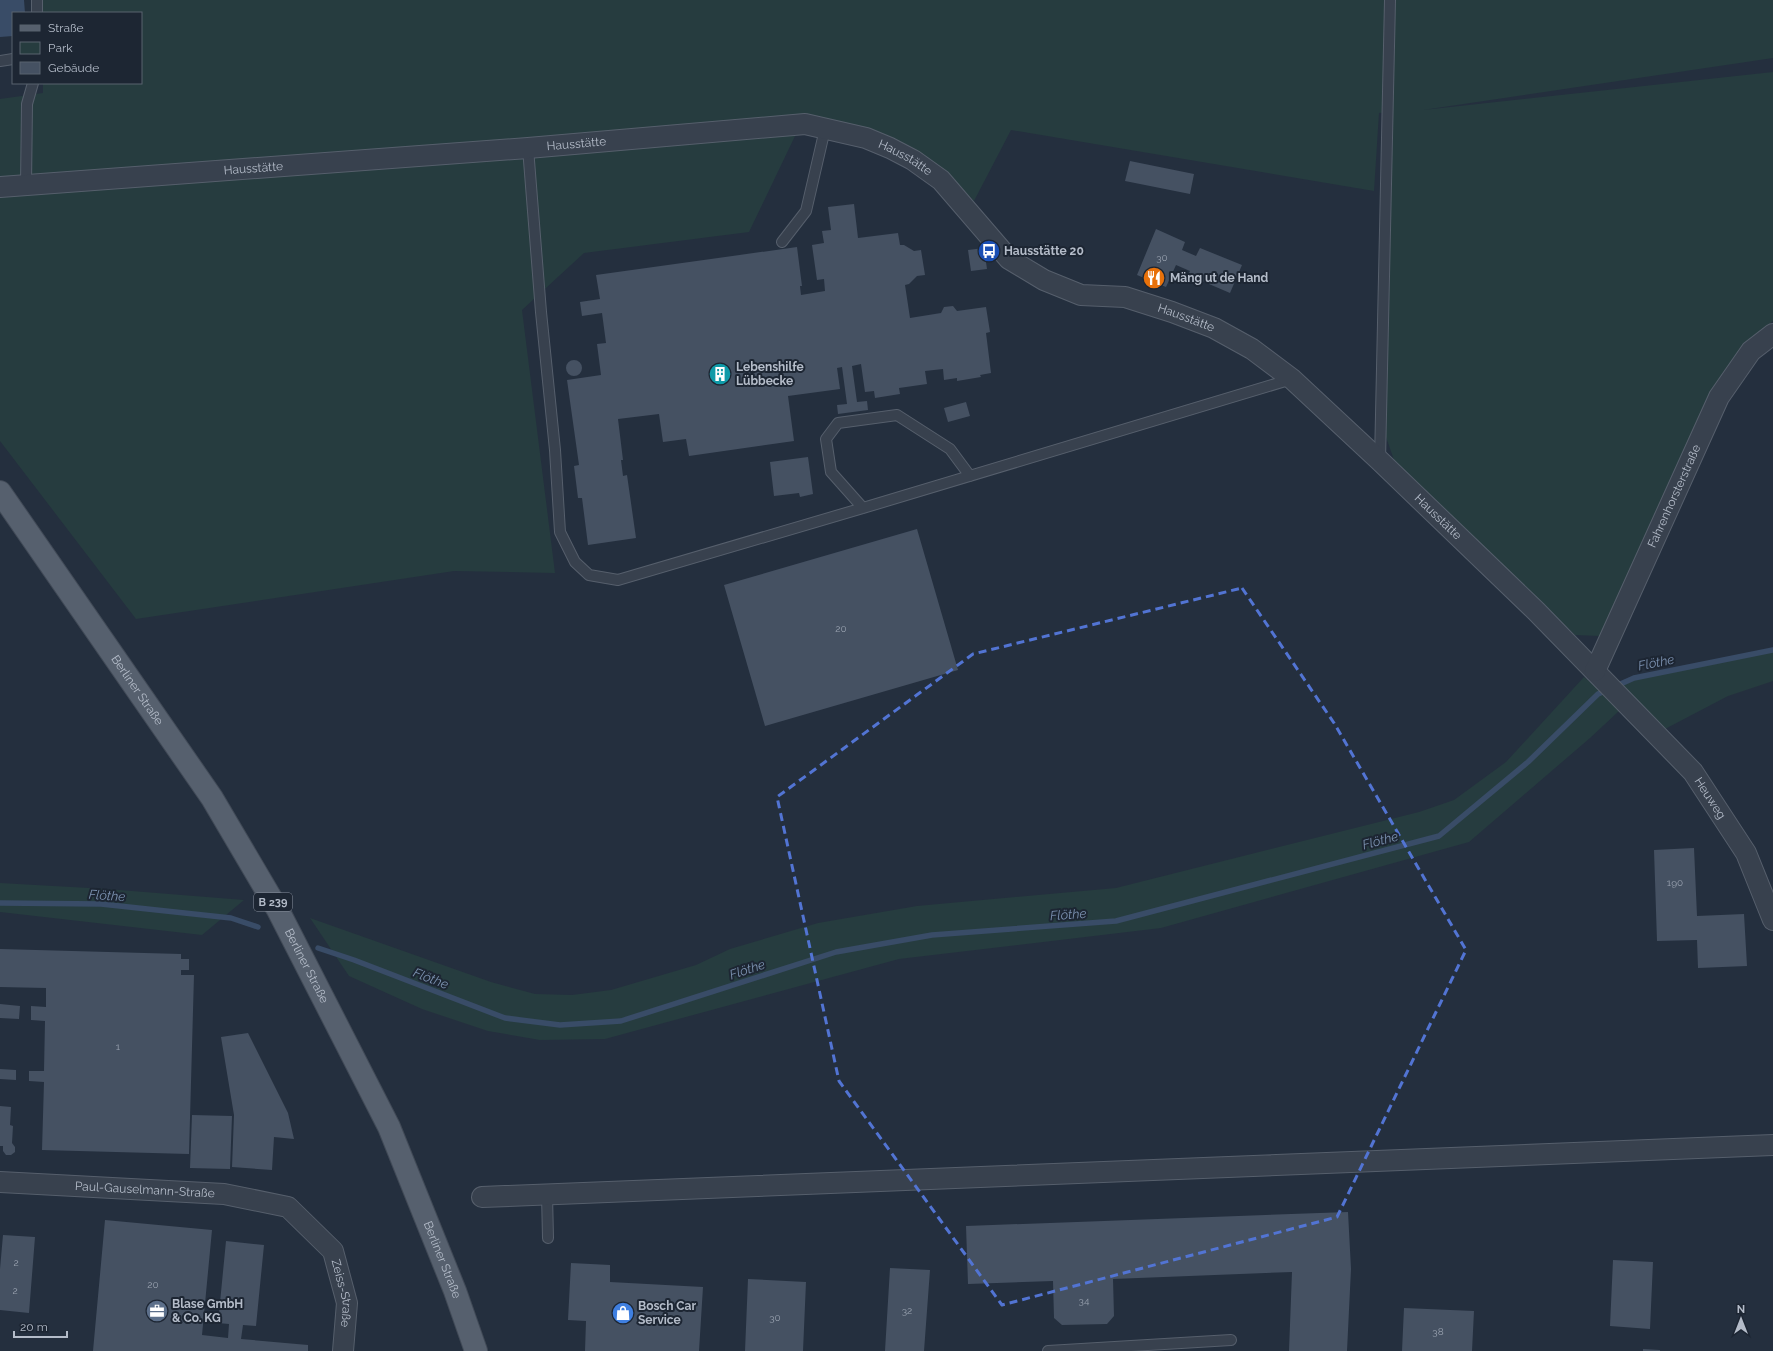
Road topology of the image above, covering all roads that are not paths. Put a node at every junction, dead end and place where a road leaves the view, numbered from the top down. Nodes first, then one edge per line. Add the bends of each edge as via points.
1 (37, 0) edge
2 (1390, 0) edge
3 (37, 12) edge
4 (12, 59) edge
5 (0, 60) edge
6 (33, 84) edge
7 (826, 129) junction
8 (528, 148) junction
9 (26, 185) junction
10 (0, 187) edge
11 (782, 242) dead end
12 (1773, 334) edge
13 (1292, 379) junction
14 (1380, 461) junction
15 (970, 476) junction
16 (0, 492) edge
17 (863, 508) junction
18 (1595, 671) junction
19 (1619, 696) joint
20 (1773, 920) edge
21 (1773, 1145) edge
22 (0, 1182) edge
23 (547, 1195) junction
24 (482, 1197) dead end
25 (288, 1207) joint
26 (548, 1238) dead end
27 (1231, 1340) dead end
28 (343, 1351) edge
29 (476, 1351) edge
30 (1048, 1351) edge

1 - 3 lane
2 - 14 lane
4 - 5 lane
6 - 9 lane via 27,104
7 - 8 street, Hausstätte via 805,124
7 - 11 lane via 806,211
7 - 13 street, Hausstätte via 866,138 913,160 941,180 1009,259 1044,280 1081,295 1125,297 1214,328 1252,349
8 - 9 street, Hausstätte
8 - 17 lane via 560,532 575,562 589,575 618,580
9 - 10 street, Hausstätte
12 - 18 street, Fahrenhorsterstraße via 1751,350 1719,397
13 - 14 street, Hausstätte
13 - 15 lane
14 - 18 street, Hausstätte
15 - 17 lane
15 - 17 lane via 950,449 897,415 838,423 826,439 831,472
16 - 29 main road, Berliner Straße / B 239 via 212,798 278,910 389,1127
18 - 19 street, Hausstätte
19 - 20 street, Heuweg via 1693,772 1746,853
21 - 23 street
22 - 25 street, Paul-Gauselmann-Straße via 224,1194
23 - 24 street
23 - 26 lane
25 - 28 street, Zeiss-Straße via 333,1251 347,1303
27 - 30 lane

